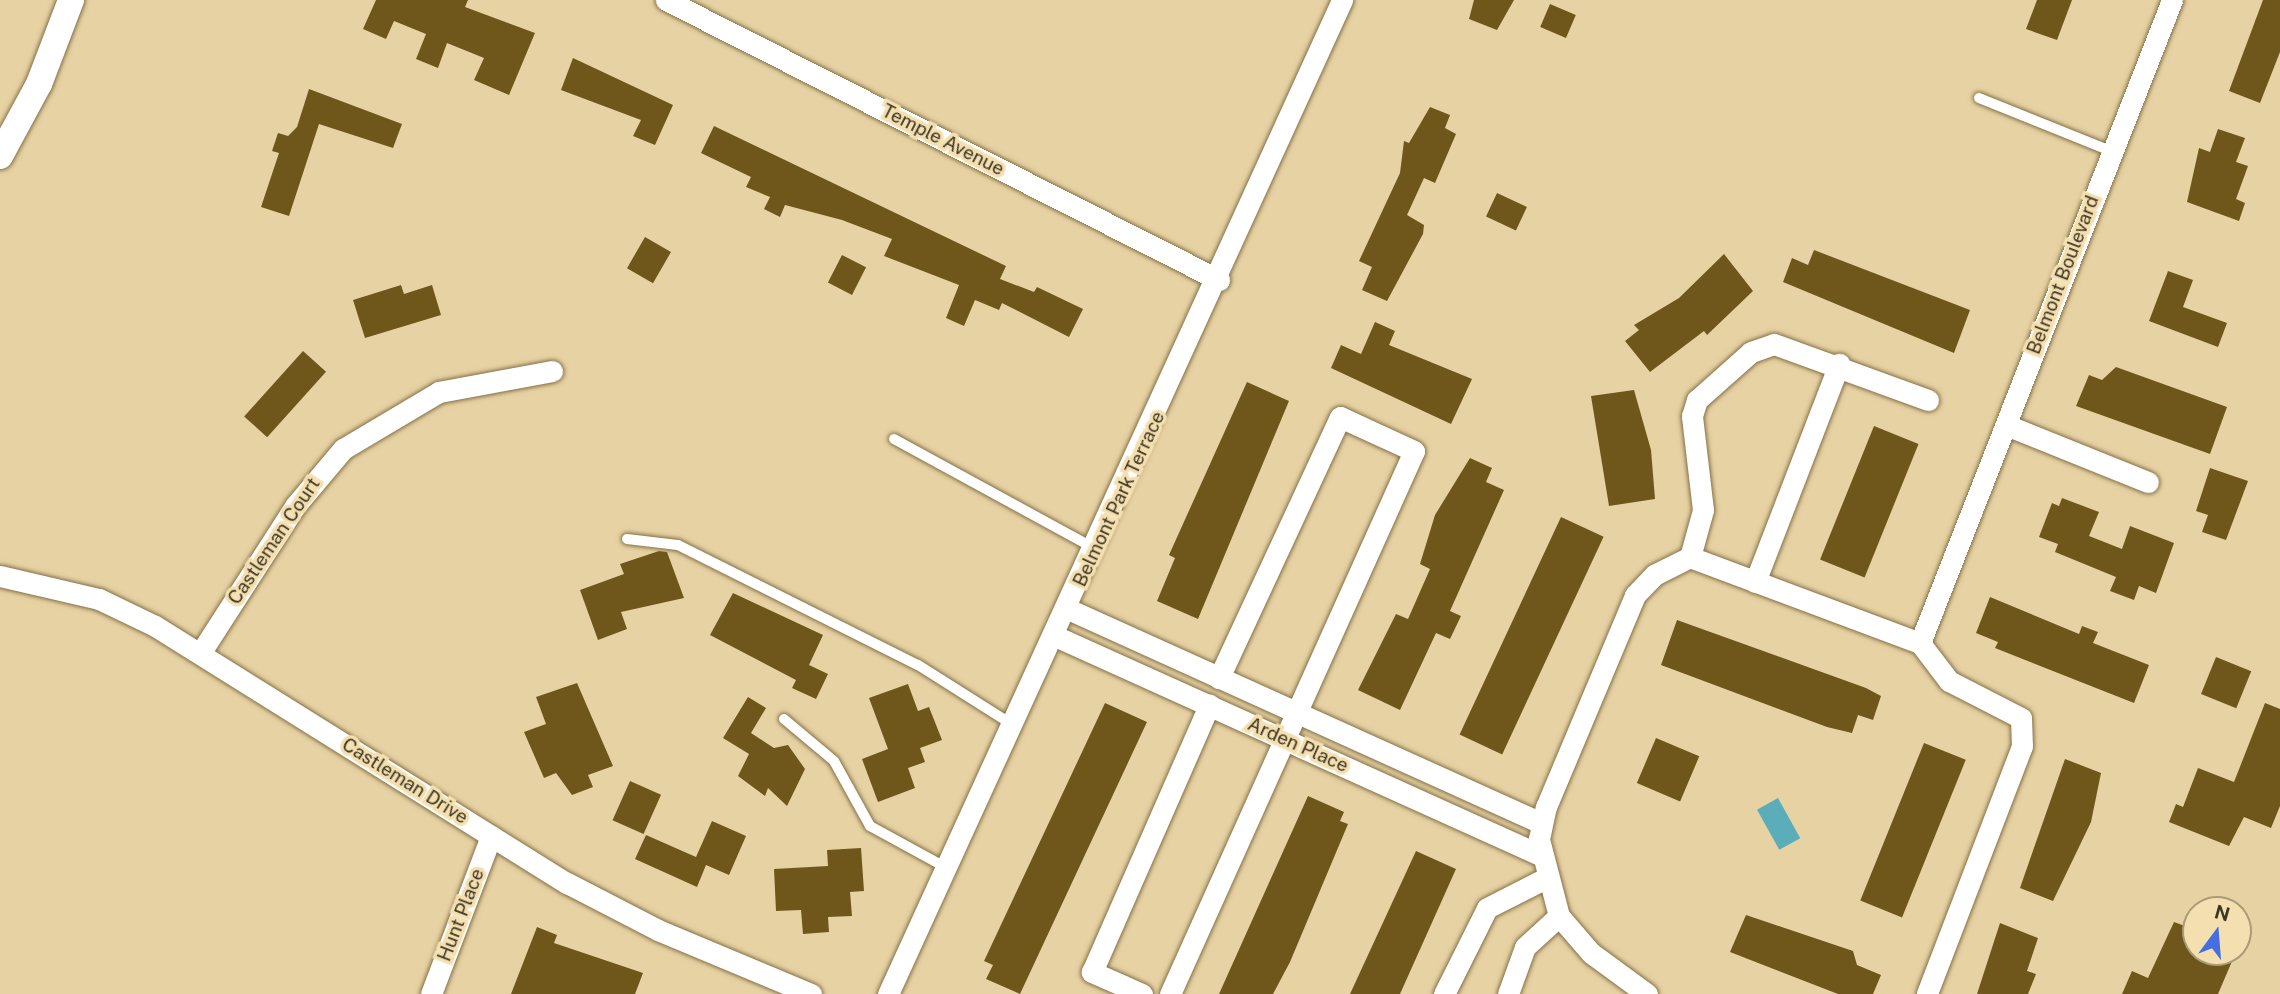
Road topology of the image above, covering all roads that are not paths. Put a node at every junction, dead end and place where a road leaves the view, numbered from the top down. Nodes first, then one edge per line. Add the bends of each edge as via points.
1 (71, 0) edge
2 (666, 0) edge
3 (1342, 0) edge
4 (2172, 0) edge
5 (1979, 98) dead end
6 (2111, 151) junction
7 (0, 156) edge
8 (1219, 280) junction
9 (1839, 364) junction
10 (552, 371) dead end
11 (1927, 400) dead end
12 (2006, 425) junction
13 (894, 439) dead end
14 (2148, 482) dead end
15 (627, 539) dead end
16 (1097, 549) junction
17 (1690, 557) junction
18 (0, 576) edge
19 (1755, 582) junction
20 (1068, 610) junction
21 (1055, 636) junction
22 (1920, 643) junction
23 (201, 652) junction
24 (1219, 678) junction
25 (1209, 705) junction
26 (1296, 712) junction
27 (784, 719) dead end
28 (1013, 725) junction
29 (1283, 739) junction
30 (1541, 823) junction
31 (491, 836) junction
32 (1540, 855) junction
33 (948, 868) junction
34 (1546, 878) junction
35 (1559, 916) junction
36 (430, 994) edge
37 (811, 994) edge
38 (888, 994) edge
39 (1142, 994) edge
40 (1170, 994) edge
41 (1444, 994) edge
42 (1508, 994) edge
43 (1647, 994) edge
44 (1927, 994) edge

1 - 7 street via 39,84
2 - 8 street, Temple Avenue
3 - 8 street, Belmont Park Terrace
4 - 6 street, Belmont Boulevard
5 - 6 lane
6 - 12 street, Belmont Boulevard
8 - 16 street, Belmont Park Terrace
9 - 11 street
9 - 17 street via 1785,345 1762,345 1697,400 1692,416 1703,510
9 - 19 street
10 - 23 street, Castleman Court via 439,392 343,449 295,506
12 - 14 street
12 - 22 street, Belmont Boulevard
13 - 16 lane
15 - 28 lane via 678,545 918,665
16 - 20 street, Belmont Park Terrace
17 - 19 street
17 - 30 street via 1654,575 1635,595
18 - 23 street, Castleman Drive via 99,599
19 - 22 street
20 - 21 street, Belmont Park Terrace
20 - 24 street, Arden Place
21 - 25 street, Arden Place
21 - 28 street, Belmont Park Terrace
22 - 44 street via 1949,681 2015,711 2023,732
23 - 31 street, Castleman Drive
24 - 26 street, Arden Place
24 - 26 street via 1340,417 1414,451
25 - 29 street, Arden Place
25 - 39 street via 1092,972
26 - 29 street
26 - 30 street, Arden Place
27 - 33 lane via 834,761 870,826
28 - 33 street, Belmont Park Terrace
29 - 32 street, Arden Place
29 - 40 street
30 - 32 street
31 - 36 street, Hunt Place
31 - 37 street, Castleman Drive via 646,924
32 - 34 street
33 - 38 street, Belmont Park Terrace
34 - 35 street
34 - 41 street via 1487,908
35 - 42 street via 1525,947
35 - 43 street via 1591,953

